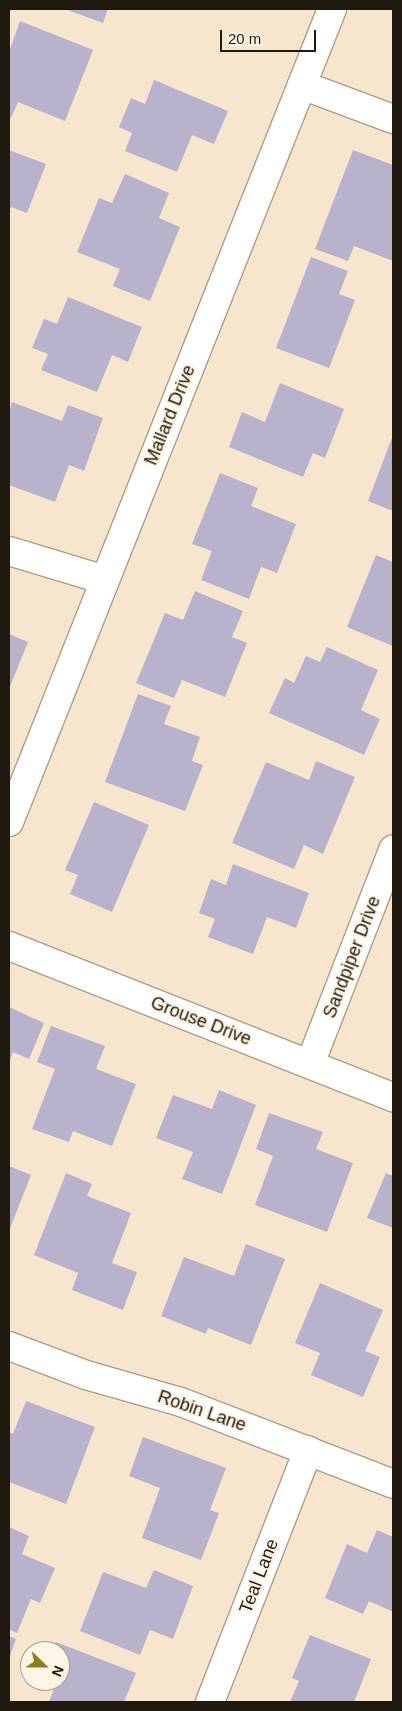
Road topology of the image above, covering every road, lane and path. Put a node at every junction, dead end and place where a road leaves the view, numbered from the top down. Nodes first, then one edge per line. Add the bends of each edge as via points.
1 (332, 9) edge
2 (302, 84) junction
3 (393, 119) edge
4 (9, 551) edge
5 (105, 580) junction
6 (9, 822) edge
7 (393, 850) edge
8 (9, 946) edge
9 (310, 1064) junction
10 (393, 1097) edge
11 (9, 1346) edge
12 (308, 1450) junction
13 (393, 1484) edge
14 (210, 1702) edge

1 - 2 street, Mallard Drive
2 - 3 street
2 - 5 street, Mallard Drive
4 - 5 street
5 - 6 street, Mallard Drive
7 - 9 street, Sandpiper Drive
8 - 9 street, Grouse Drive
9 - 10 street, Grouse Drive
11 - 12 street, Robin Lane via 86,1375 180,1402
12 - 13 street, Robin Lane
12 - 14 street, Teal Lane

